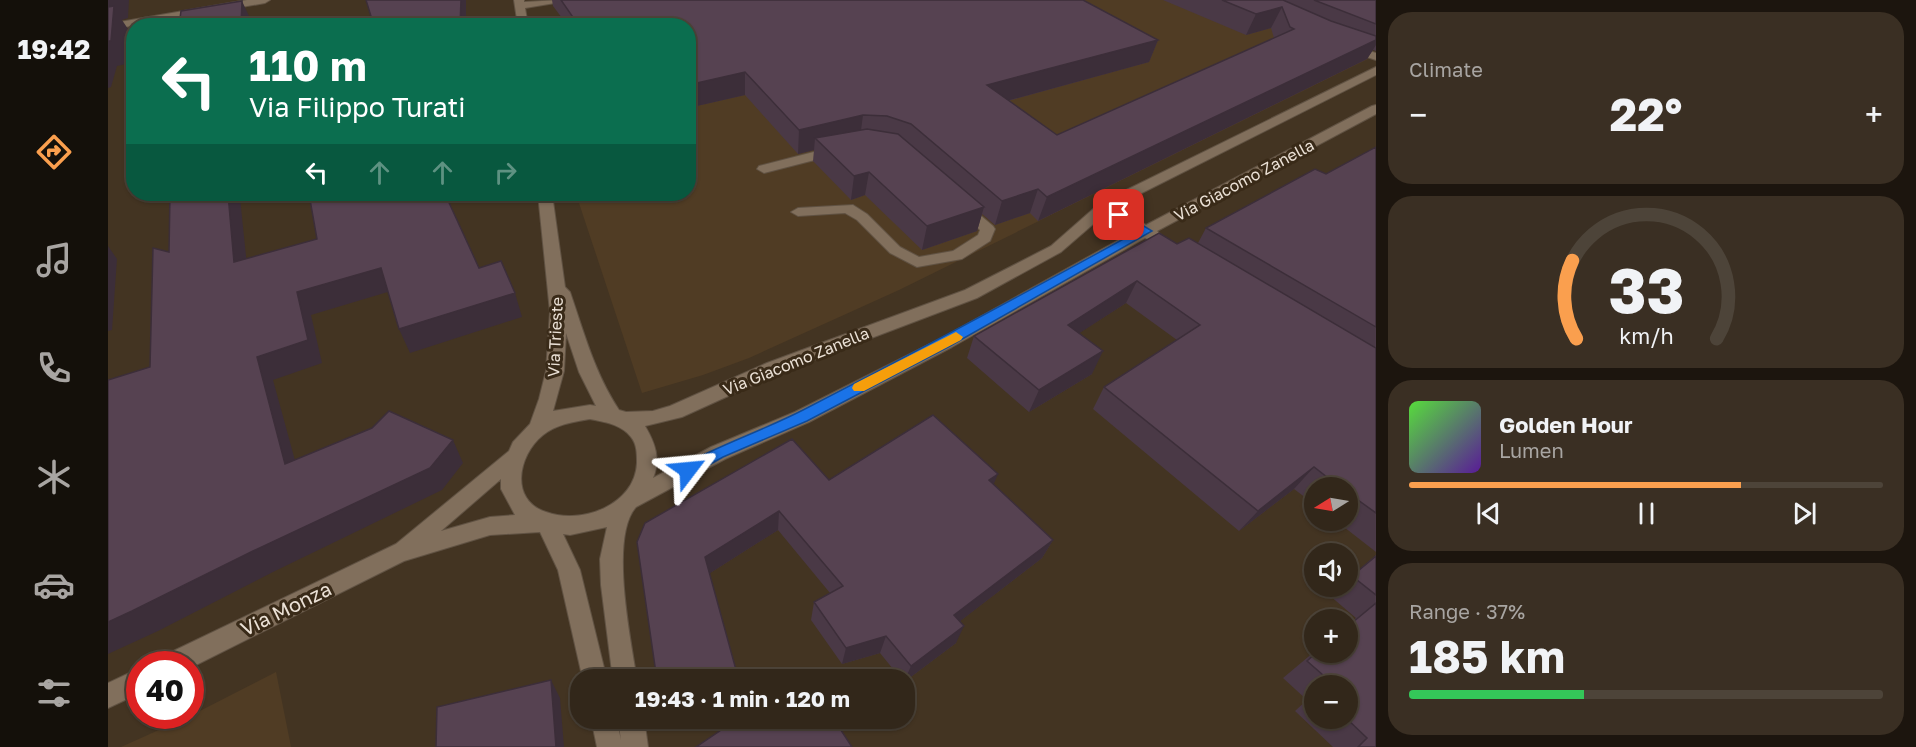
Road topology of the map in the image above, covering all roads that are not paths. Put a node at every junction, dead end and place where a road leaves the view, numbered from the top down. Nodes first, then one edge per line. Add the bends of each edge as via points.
1 (265, 0) edge
2 (555, 0) edge
3 (519, 3) edge
4 (160, 18) edge
5 (521, 18) edge
6 (126, 24) edge
7 (108, 27) edge
8 (1335, 42) edge
9 (1376, 57) edge
10 (1376, 70) edge
11 (1376, 109) edge
12 (850, 146) edge
13 (764, 169) dead end
14 (953, 199) edge
15 (546, 201) edge
16 (1105, 206) junction
17 (798, 212) dead end
18 (1146, 231) junction
19 (1166, 244) edge
20 (558, 279) junction
21 (618, 418) junction
22 (538, 428) junction
23 (514, 457) junction
24 (627, 504) junction
25 (546, 522) junction
26 (399, 553) junction
27 (199, 651) edge
28 (592, 669) edge
29 (623, 669) edge
30 (126, 687) edge
31 (108, 696) edge
32 (606, 729) edge
33 (633, 729) edge
34 (610, 747) edge
35 (635, 747) edge

1 - 4 street
2 - 3 street
3 - 5 street
6 - 7 street
8 - 9 street
10 - 16 street, Via Giacomo Zanella
11 - 18 street, Via Giacomo Zanella
12 - 13 street
14 - 17 street via 988,230 985,238 957,255 924,262 895,250 848,208
15 - 20 street, Via Trieste
16 - 18 street
16 - 21 street, Via Giacomo Zanella via 1056,249 971,294 773,368 675,412 653,418
18 - 19 street
18 - 24 street, Via Giacomo Zanella via 936,348 802,417 718,453
20 - 21 street, Via Trieste via 587,369 600,398
20 - 22 street, Via Trieste via 555,375
21 - 22 street via 598,412 576,412
21 - 24 street via 642,437 649,461 647,474
22 - 23 street
23 - 25 street via 510,479 516,499 525,510
23 - 26 street, Via Monza
24 - 25 street via 581,525
24 - 29 street via 611,559
25 - 26 street, Via Monza via 490,526
25 - 28 street via 568,570
26 - 27 street, Via Monza
30 - 31 street
32 - 34 street
33 - 35 street

